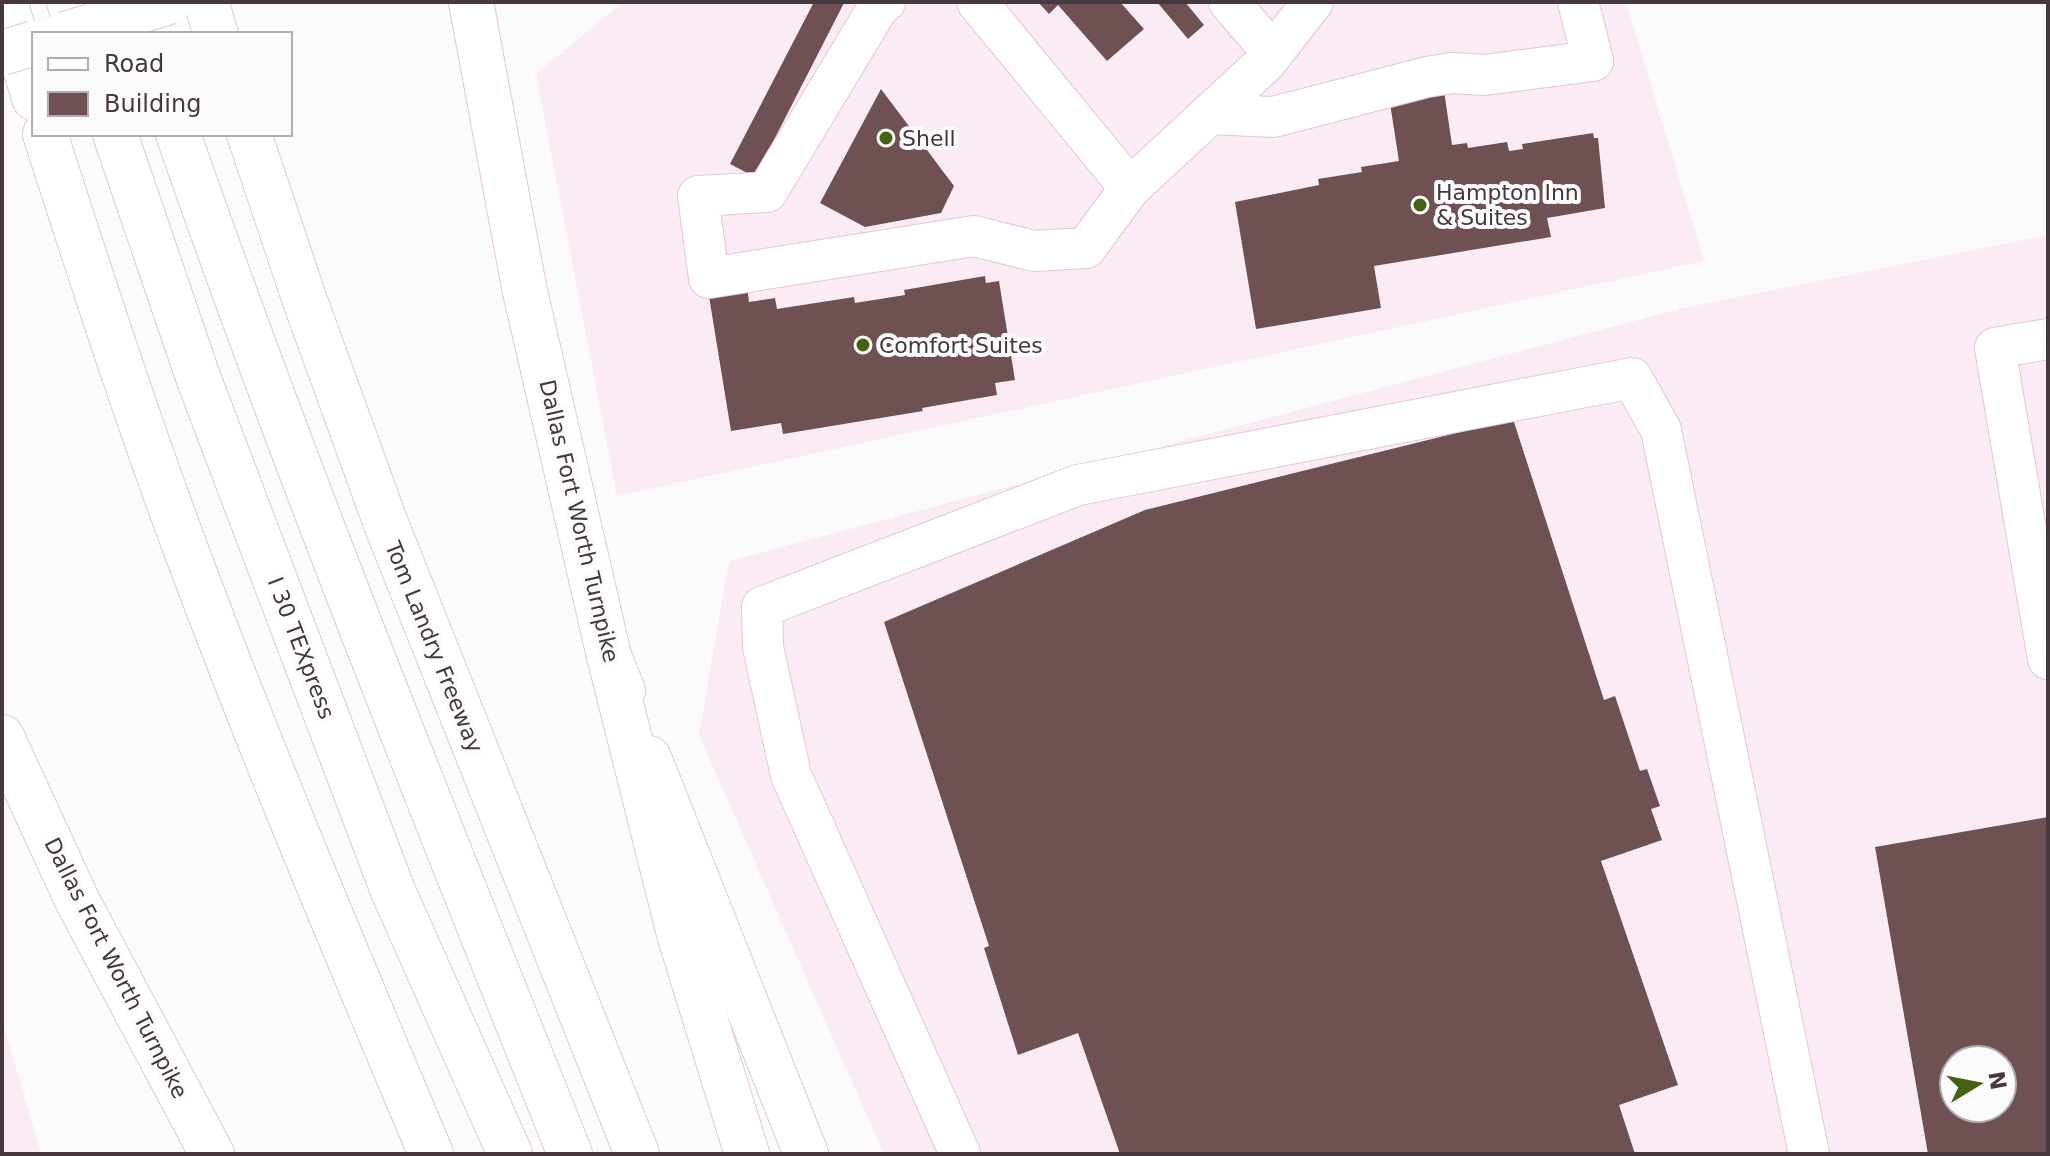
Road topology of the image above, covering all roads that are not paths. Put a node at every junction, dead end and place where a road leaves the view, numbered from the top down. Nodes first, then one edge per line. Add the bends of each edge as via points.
1 (5, 2) edge
2 (69, 2) edge
3 (138, 2) edge
4 (169, 2) edge
5 (206, 2) edge
6 (471, 2) edge
7 (505, 2) edge
8 (885, 2) edge
9 (977, 2) edge
10 (1229, 2) edge
11 (1313, 2) edge
12 (1578, 2) edge
13 (72, 32) edge
14 (79, 32) edge
15 (146, 32) edge
16 (215, 32) edge
17 (32, 44) edge
18 (481, 51) junction
19 (2, 53) edge
20 (1273, 53) junction
21 (32, 91) edge
22 (1210, 114) junction
23 (46, 136) edge
24 (116, 136) edge
25 (179, 136) edge
26 (250, 136) edge
27 (1130, 188) junction
28 (2048, 339) edge
29 (609, 656) junction
30 (2048, 659) edge
31 (2, 737) edge
32 (212, 1154) edge
33 (431, 1154) edge
34 (510, 1154) edge
35 (570, 1154) edge
36 (637, 1154) edge
37 (747, 1154) edge
38 (806, 1154) edge
39 (960, 1154) edge
40 (1809, 1154) edge

1 - 21 main road
2 - 14 main road
3 - 15 main road
4 - 13 main road, bridge
5 - 16 main road
6 - 18 main road, Dallas Fort Worth Turnpike
7 - 18 main road
8 - 27 lane via 767,192 698,196 709,278 974,236 1034,251 1086,248
9 - 27 lane
10 - 20 lane
11 - 20 lane
12 - 22 lane via 1593,61 1427,77 1274,117
17 - 19 main road, bridge
18 - 29 main road, Dallas Fort Worth Turnpike via 524,287
20 - 22 lane
22 - 27 lane
23 - 33 main road via 199,585 286,809
24 - 34 main road, I 30 TEXpress via 198,377 393,891
25 - 35 main road via 255,353
26 - 36 main road, Tom Landry Freeway via 391,538
28 - 30 lane via 1995,348
29 - 37 main road via 679,934
29 - 38 main road, Dallas Fort Worth Turnpike
31 - 32 main road, Dallas Fort Worth Turnpike via 77,900
39 - 40 lane via 791,775 763,647 762,607 1078,485 1632,378 1661,430

